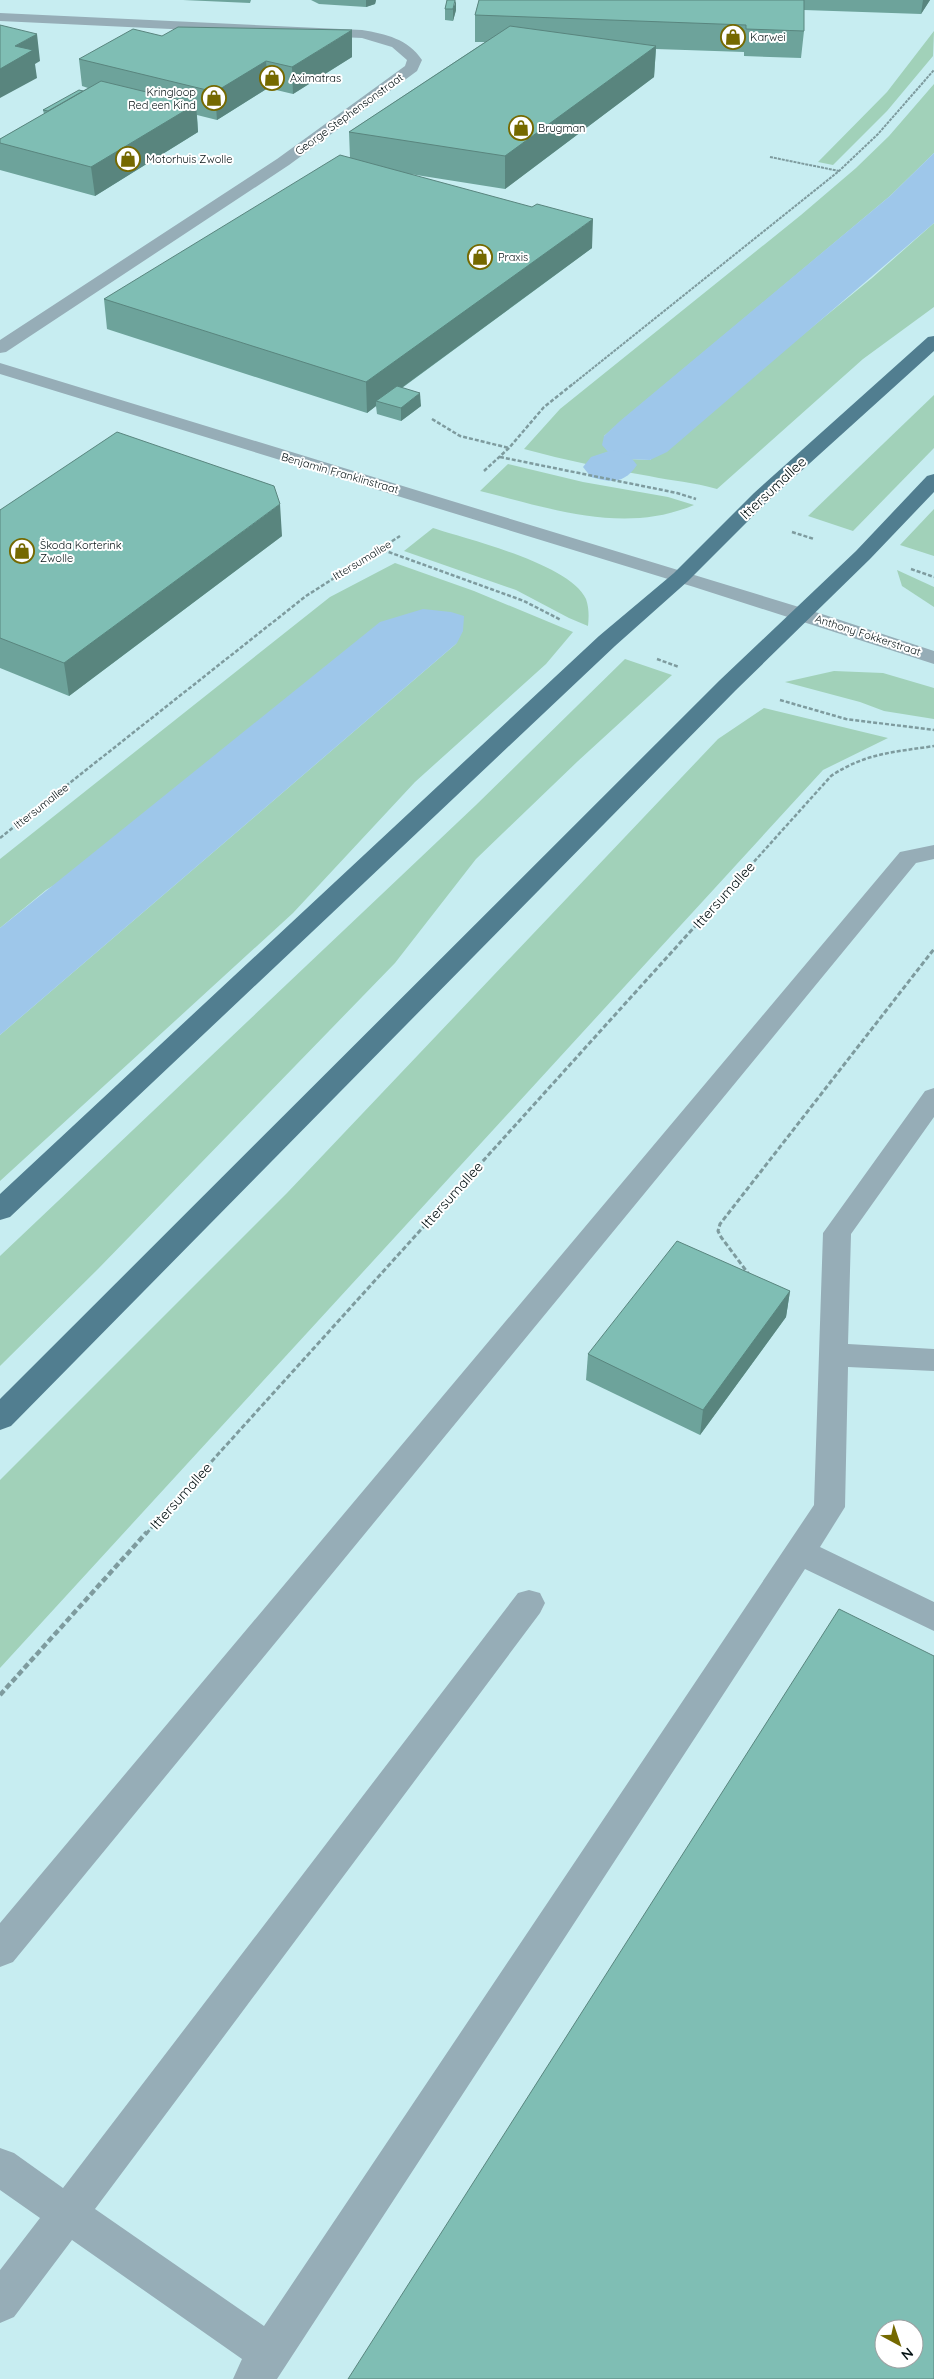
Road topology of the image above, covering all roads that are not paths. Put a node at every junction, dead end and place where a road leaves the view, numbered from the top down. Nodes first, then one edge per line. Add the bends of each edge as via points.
1 (0, 17) edge
2 (934, 341) edge
3 (0, 348) edge
4 (0, 368) edge
5 (934, 480) edge
6 (681, 577) junction
7 (802, 614) junction
8 (934, 658) edge
9 (934, 852) edge
10 (934, 1098) edge
11 (0, 1210) edge
12 (834, 1355) junction
13 (934, 1360) edge
14 (0, 1418) edge
15 (801, 1552) junction
16 (529, 1603) dead end
17 (934, 1617) edge
18 (0, 1950) edge
19 (0, 2166) edge
20 (67, 2213) junction
21 (0, 2303) edge
22 (261, 2366) edge

1 - 3 street, George Stephensonstraat via 315,30 377,36 407,48 415,60 412,68 283,162
2 - 6 main road, Ittersumallee via 761,497
4 - 6 street, Benjamin Franklinstraat
5 - 7 main road
6 - 7 street, Anthony Fokkerstraat
6 - 11 main road, Ittersumallee via 608,641
7 - 8 street, Anthony Fokkerstraat
7 - 14 main road
9 - 18 street via 908,857
10 - 12 street via 836,1233
12 - 13 street
12 - 15 street via 829,1507
15 - 17 street
15 - 22 street
16 - 20 street
19 - 20 street
20 - 21 street
20 - 22 street

